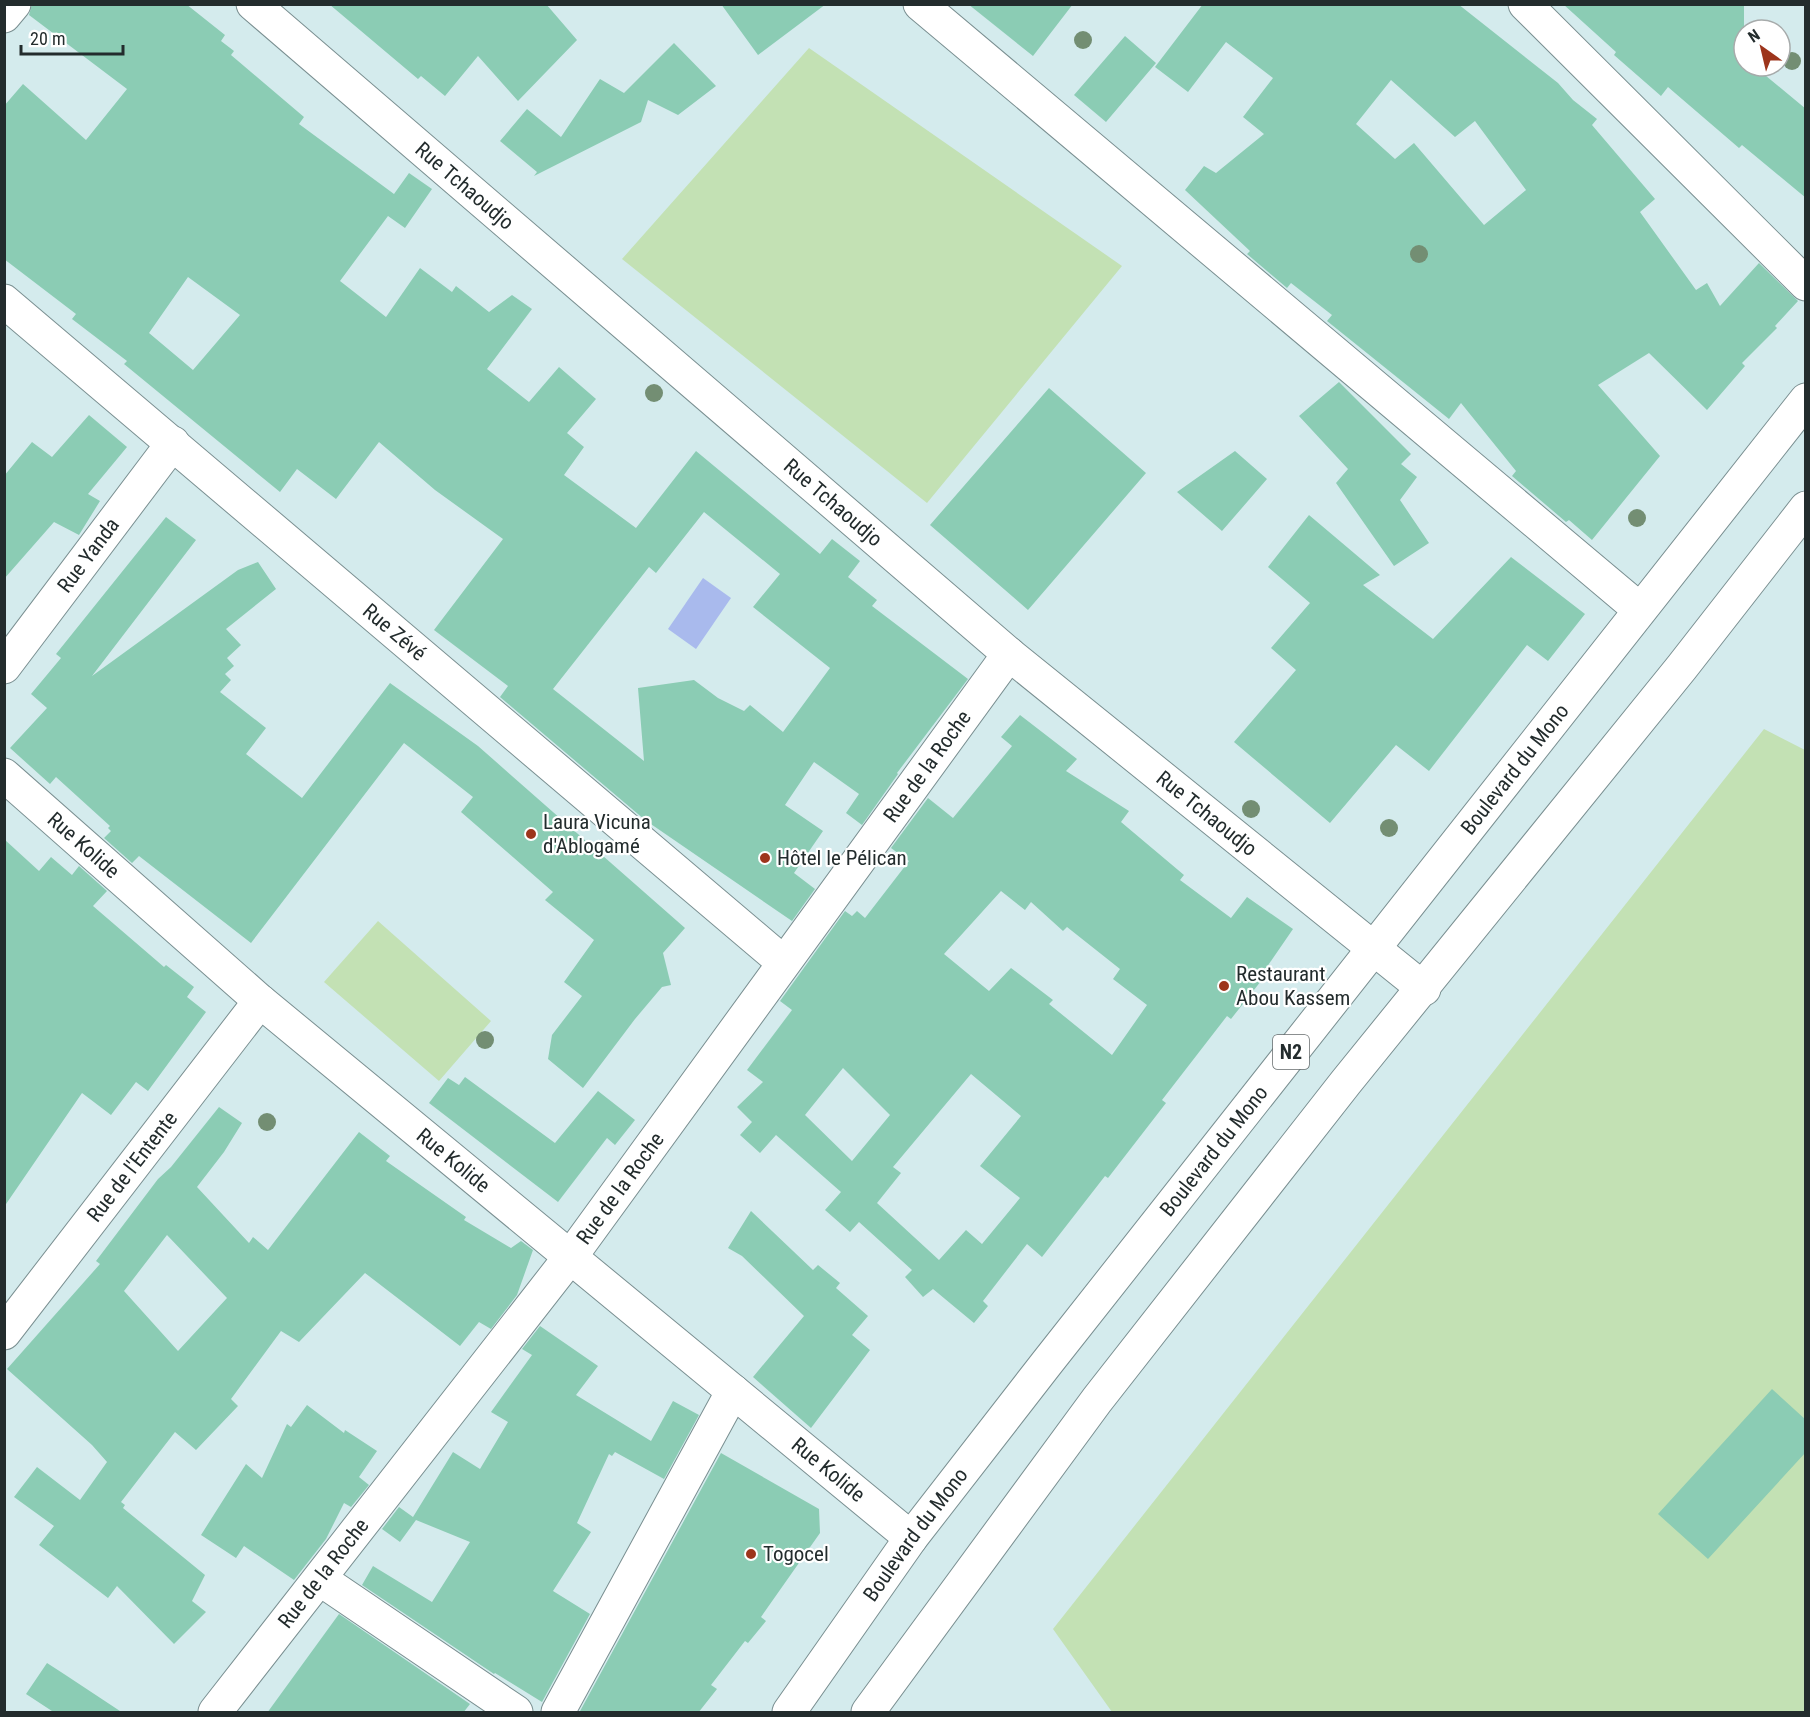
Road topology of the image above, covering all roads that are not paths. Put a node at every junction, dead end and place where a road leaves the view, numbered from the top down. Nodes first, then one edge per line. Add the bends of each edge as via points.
1 (14, 4) edge
2 (253, 4) edge
3 (920, 4) edge
4 (1525, 4) edge
5 (4, 16) edge
6 (1806, 284) edge
7 (4, 301) edge
8 (1806, 400) edge
9 (173, 443) junction
10 (1806, 508) edge
11 (1639, 609) junction
12 (1009, 654) junction
13 (4, 668) edge
14 (4, 775) edge
15 (1376, 948) junction
16 (783, 962) junction
17 (1424, 989) junction
18 (260, 1001) junction
19 (571, 1257) junction
20 (4, 1333) edge
21 (733, 1390) junction
22 (911, 1538) junction
23 (320, 1579) junction
24 (215, 1713) edge
25 (516, 1713) edge
26 (558, 1713) edge
27 (789, 1713) edge
28 (868, 1713) edge

1 - 5 main road
2 - 12 main road, Rue Tchaoudjo
3 - 11 main road
4 - 6 main road
7 - 9 main road, Rue Zévé
8 - 11 main road, Boulevard du Mono / N2
9 - 13 main road, Rue Yanda
9 - 16 main road, Rue Zévé
10 - 17 main road
11 - 15 main road, Boulevard du Mono / N2
12 - 15 main road, Rue Tchaoudjo
12 - 16 main road, Rue de la Roche
14 - 18 main road, Rue Kolide
15 - 17 main road, Rue Tchaoudjo
15 - 22 main road, Boulevard du Mono / N2
16 - 19 main road, Rue de la Roche
17 - 28 main road via 1346,1082 1097,1400
18 - 19 main road, Rue Kolide
18 - 20 main road, Rue de l'Entente
19 - 21 main road, Rue Kolide
19 - 23 main road, Rue de la Roche
21 - 22 main road, Rue Kolide
21 - 26 main road
22 - 27 main road, Boulevard du Mono / N2
23 - 24 main road, Rue de la Roche
23 - 25 main road

